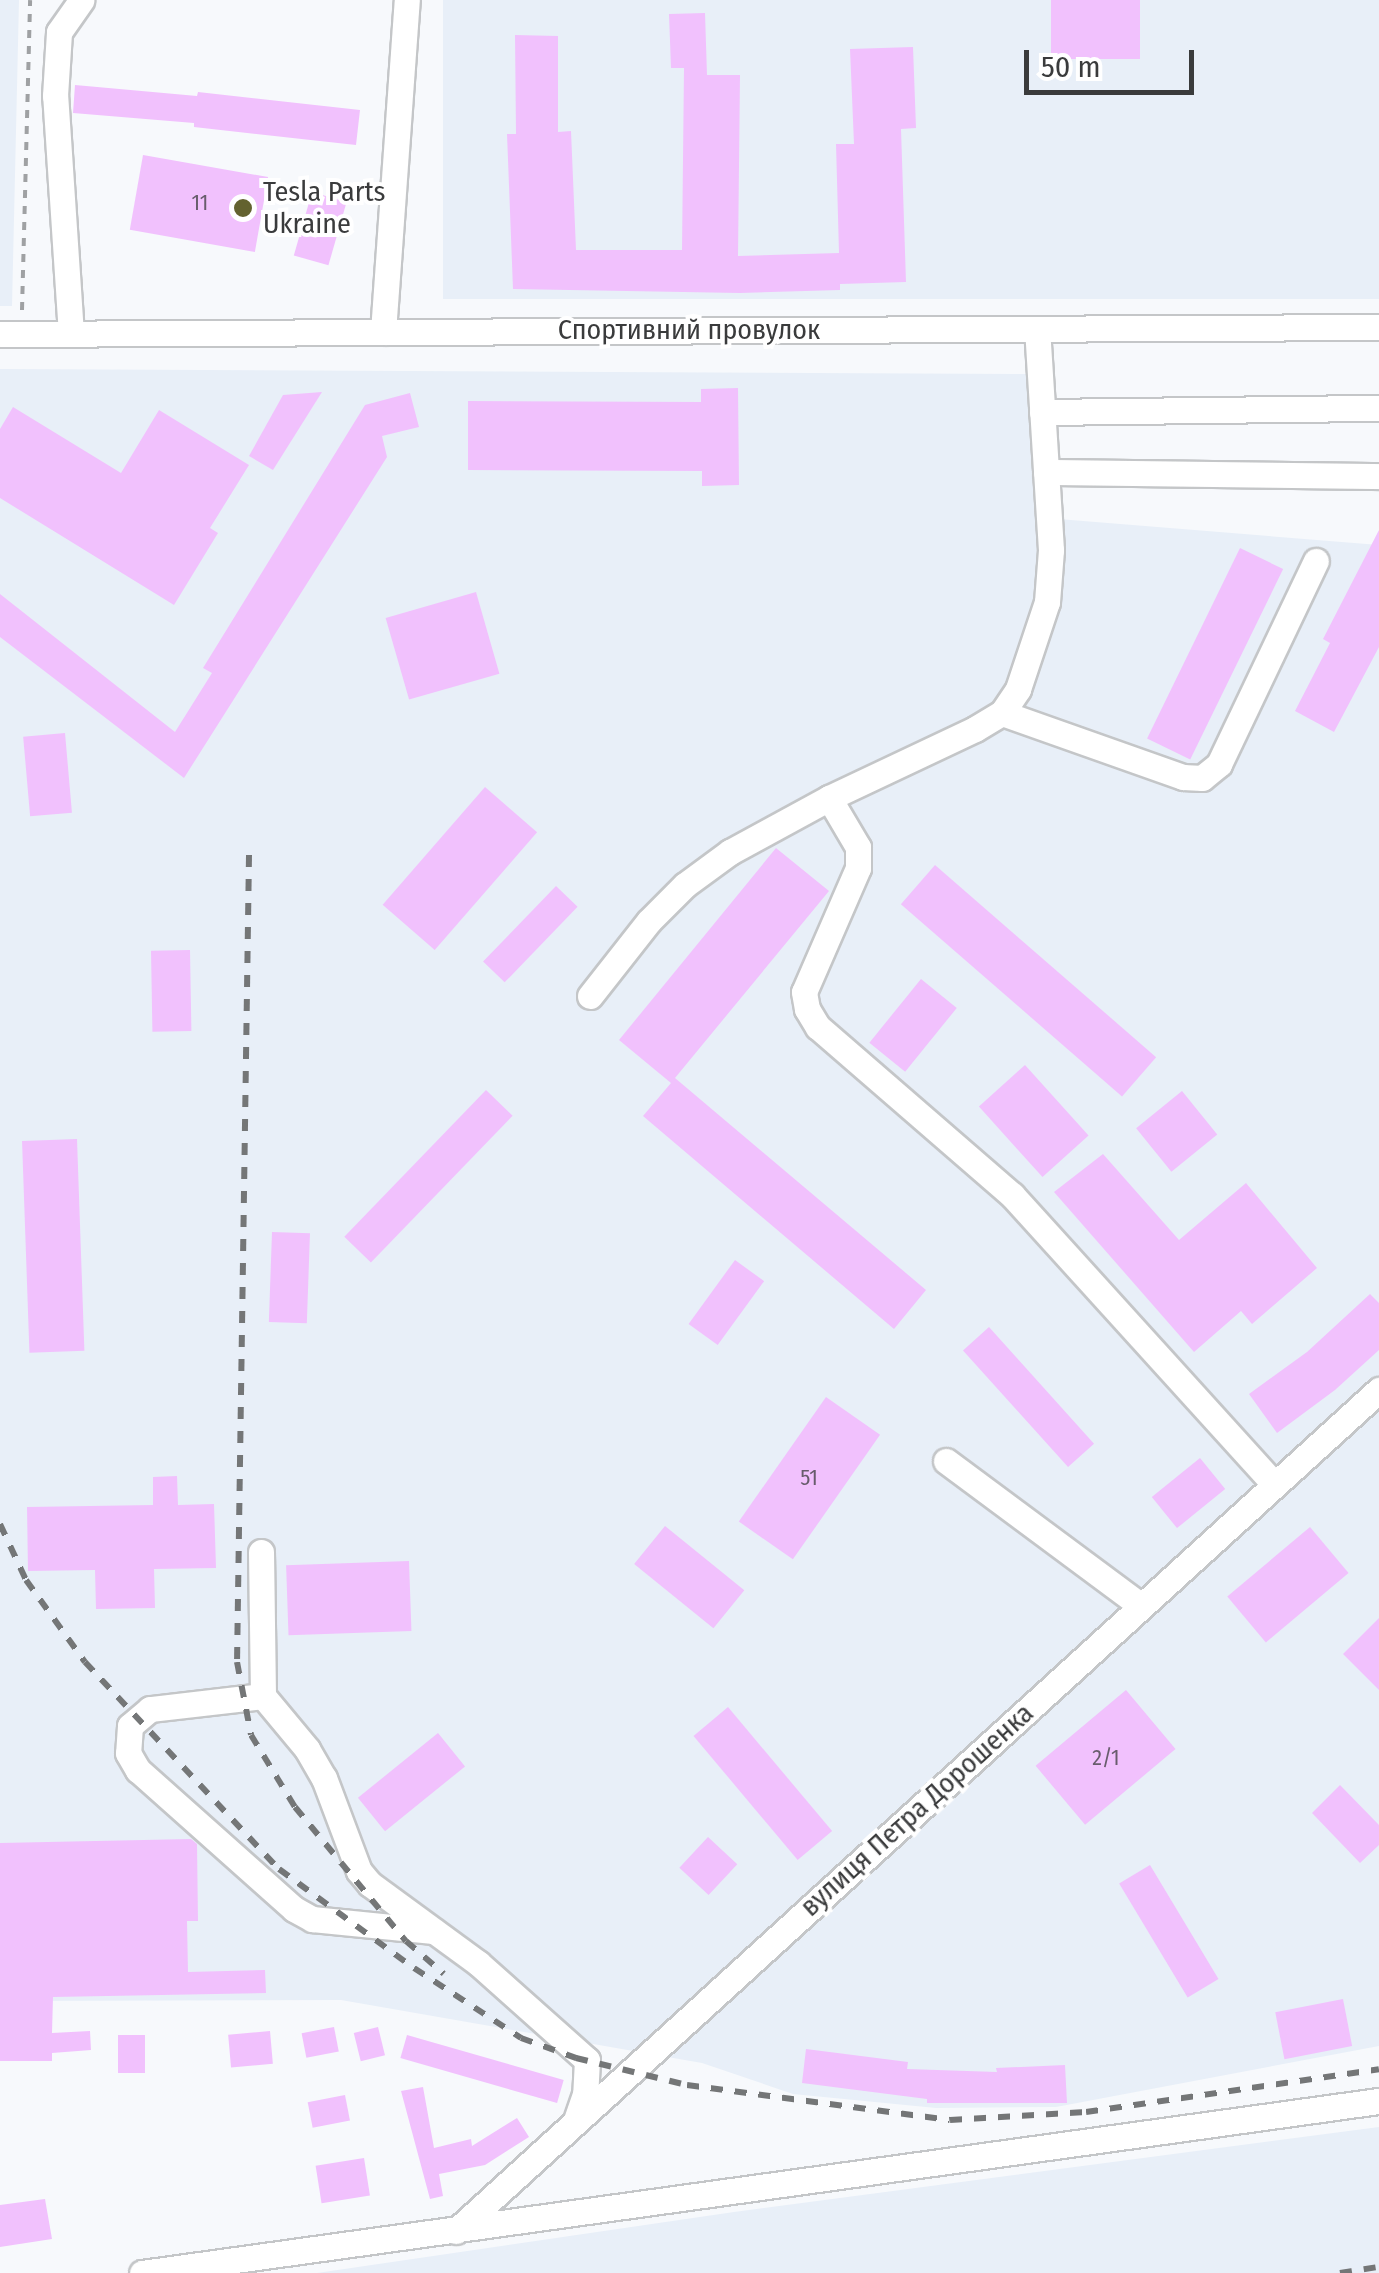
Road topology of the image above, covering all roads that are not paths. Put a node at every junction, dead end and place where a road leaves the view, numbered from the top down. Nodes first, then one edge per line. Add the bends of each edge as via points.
1 (81, 0) edge
2 (407, 0) edge
3 (1379, 327) edge
4 (1037, 329) junction
5 (383, 332) junction
6 (10, 334) edge
7 (71, 334) junction
8 (1379, 408) edge
9 (1042, 412) junction
10 (1046, 472) junction
11 (1379, 476) edge
12 (1316, 561) dead end
13 (1002, 712) junction
14 (829, 798) junction
15 (590, 996) dead end
16 (1379, 1390) edge
17 (946, 1461) dead end
18 (1274, 1485) junction
19 (260, 1552) dead end
20 (1141, 1606) junction
21 (263, 1696) junction
22 (436, 1932) junction
23 (1379, 2101) edge
24 (576, 2121) junction
25 (456, 2231) junction
26 (142, 2273) edge

1 - 7 street via 59,32 55,96
2 - 5 street
3 - 4 street, Спортивний провулок
4 - 5 street, Спортивний провулок
4 - 9 street
5 - 7 street, Спортивний провулок
6 - 7 street, Спортивний провулок
8 - 9 street
9 - 10 street
10 - 11 street
10 - 13 street via 1047,602 1018,689
12 - 13 street via 1219,764 1202,778 1183,778
13 - 14 street
14 - 15 street via 685,884
14 - 18 street via 858,847 858,868 804,992 812,1018 1012,1195
16 - 18 street, вулиця Петра Дорошенка
17 - 20 street
18 - 20 street, вулиця Петра Дорошенка
19 - 21 street
20 - 24 street, вулиця Петра Дорошенка
21 - 22 street via 324,1778 359,1871
21 - 22 street via 150,1709 130,1726 128,1753 138,1770 294,1910 331,1922
22 - 24 street via 587,2060
23 - 25 street
24 - 25 street, вулиця Петра Дорошенка
25 - 26 street

